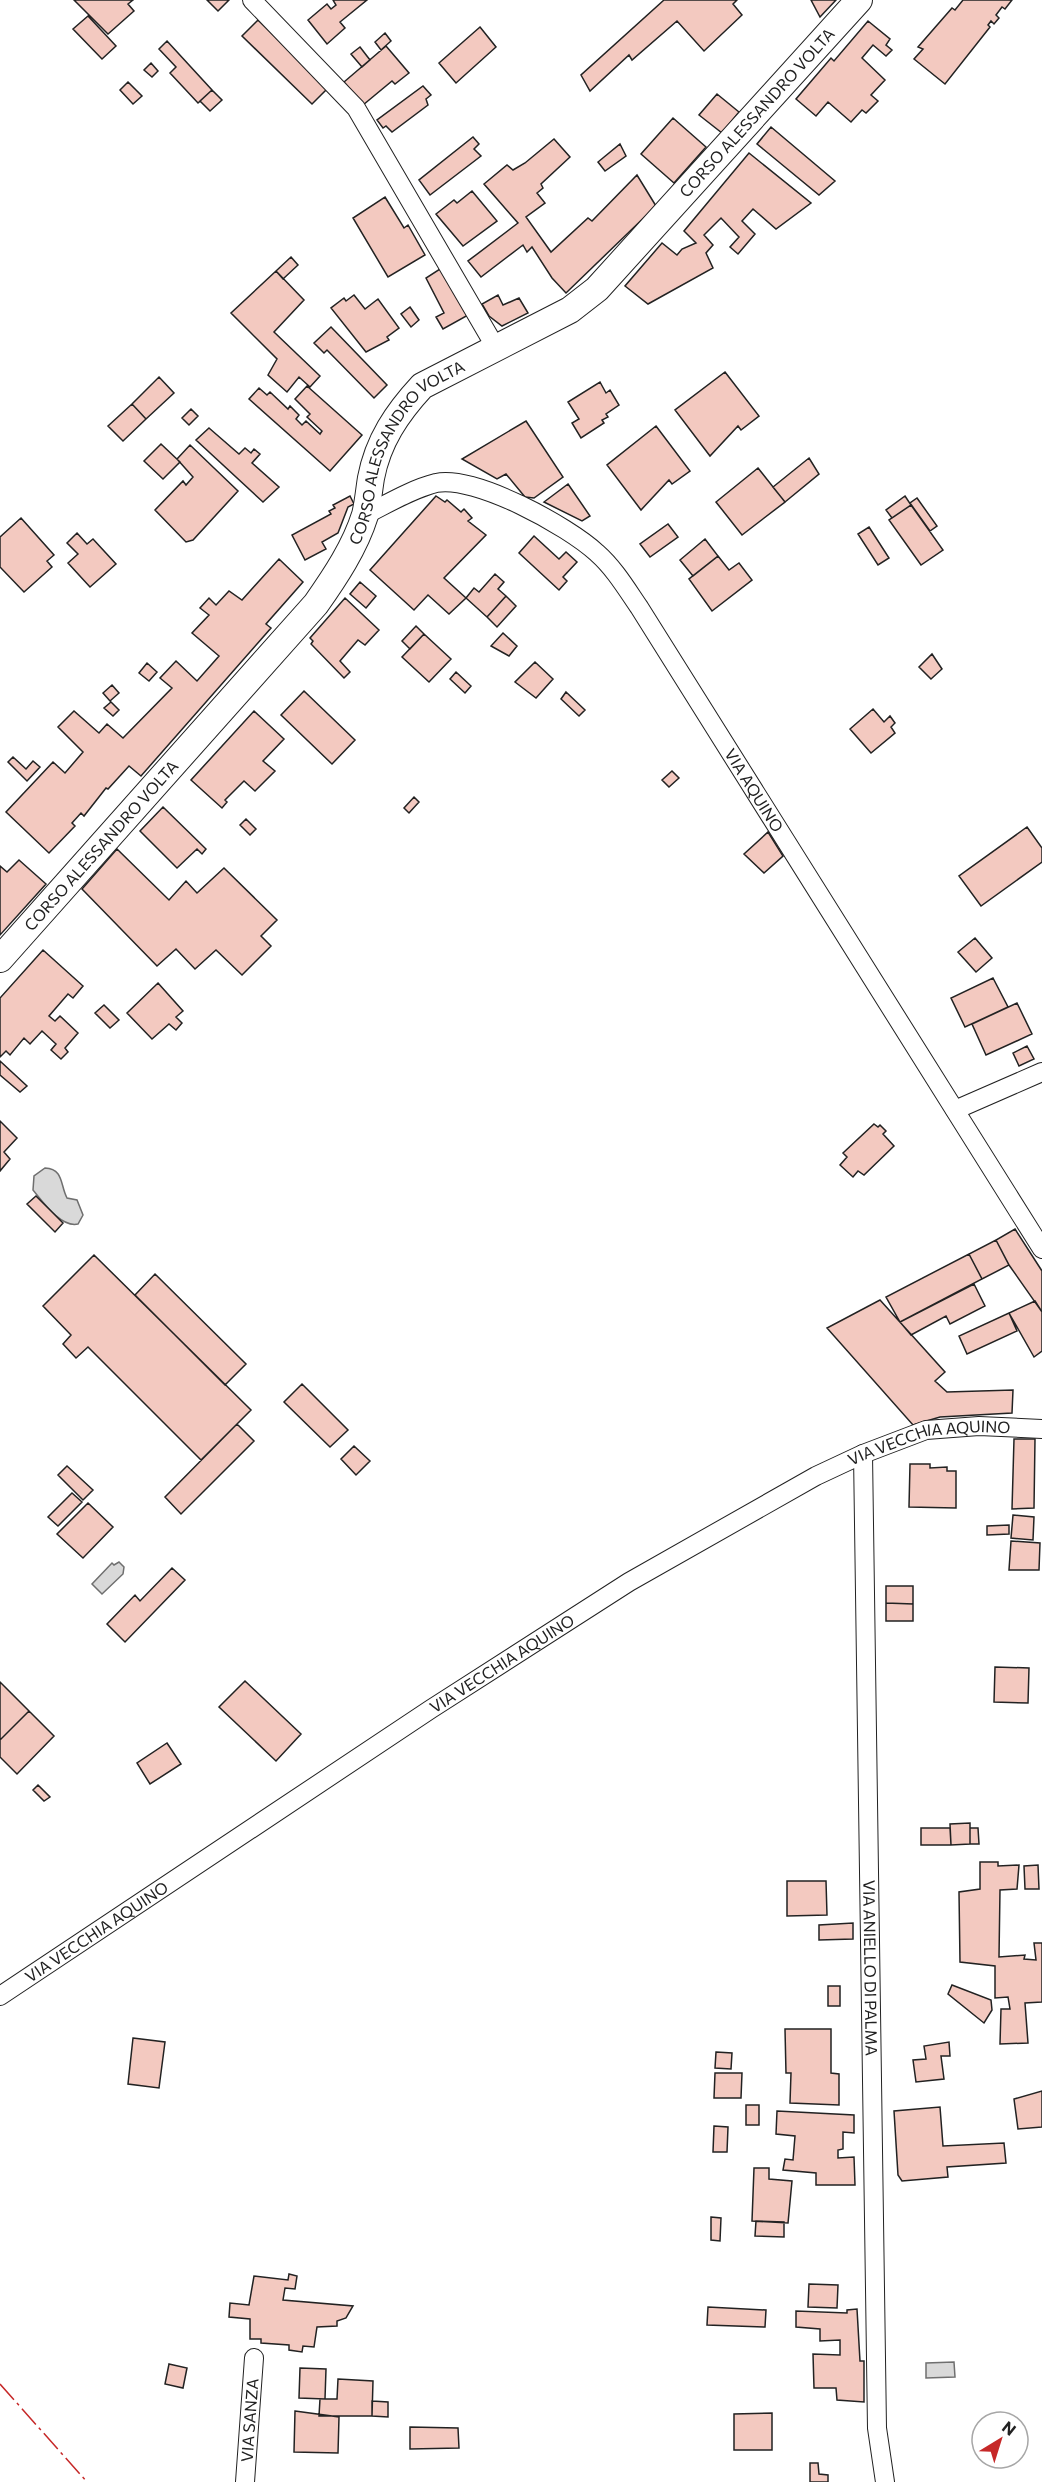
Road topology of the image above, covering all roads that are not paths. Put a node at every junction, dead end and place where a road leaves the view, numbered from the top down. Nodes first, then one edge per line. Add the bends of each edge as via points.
1 (252, 0) edge
2 (860, 0) edge
3 (496, 348) junction
4 (365, 514) junction
5 (0, 959) edge
6 (1042, 1072) edge
7 (955, 1110) junction
8 (1042, 1249) edge
9 (1042, 1430) edge
10 (863, 1454) junction
11 (0, 1996) edge
12 (254, 2358) dead end
13 (245, 2482) edge
14 (885, 2482) edge

1 - 3 street via 356,108
2 - 3 main road, CORSO ALESSANDRO VOLTA via 597,289 570,310
3 - 4 main road, CORSO ALESSANDRO VOLTA via 422,386 404,406 391,423 378,455
4 - 5 main road, CORSO ALESSANDRO VOLTA via 338,573 316,604
4 - 7 street, VIA AQUINO via 437,483 466,484 570,531 599,554 622,581
6 - 7 street
7 - 8 street, VIA AQUINO
9 - 10 street, VIA VECCHIA AQUINO via 979,1426 926,1430
10 - 11 street, VIA VECCHIA AQUINO via 816,1476 628,1582
10 - 14 street, VIA ANIELLO DI PALMA via 877,2428
12 - 13 street, VIA SANZA

